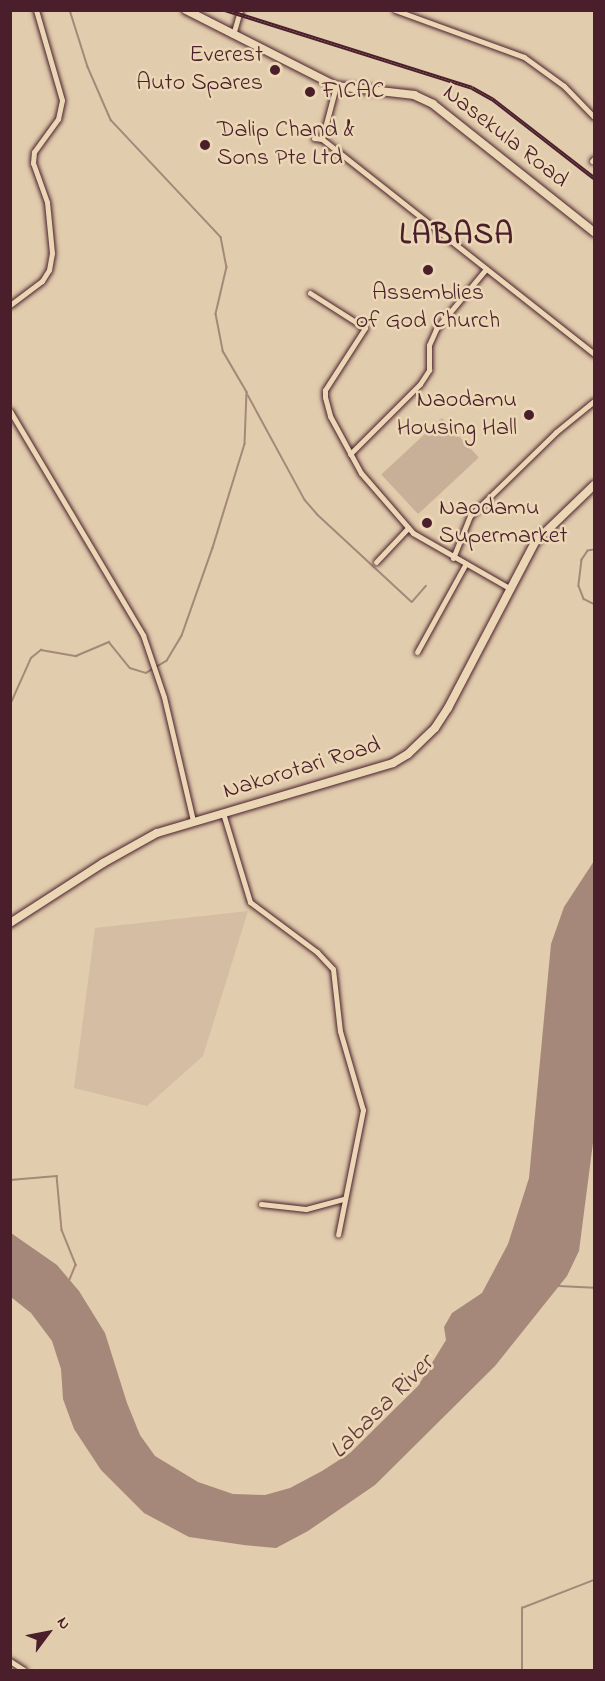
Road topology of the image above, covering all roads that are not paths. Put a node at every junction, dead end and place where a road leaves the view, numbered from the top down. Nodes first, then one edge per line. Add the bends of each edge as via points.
1 (36, 10) edge
2 (186, 10) edge
3 (240, 10) edge
4 (394, 10) edge
5 (233, 37) junction
6 (336, 86) junction
7 (594, 117) edge
8 (314, 138) dead end
9 (322, 139) junction
10 (594, 232) edge
11 (486, 269) junction
12 (310, 293) dead end
13 (10, 305) edge
14 (594, 354) edge
15 (594, 401) edge
16 (10, 411) edge
17 (20, 430) junction
18 (10, 433) edge
19 (350, 454) junction
20 (594, 485) edge
21 (408, 528) junction
22 (453, 558) junction
23 (376, 562) dead end
24 (465, 565) junction
25 (509, 588) junction
26 (417, 652) dead end
27 (224, 813) junction
28 (193, 821) junction
29 (10, 923) edge
30 (344, 1199) junction
31 (261, 1204) dead end
32 (338, 1235) dead end
33 (10, 1661) edge
34 (24, 1671) edge

1 - 13 street via 62,100 58,118 34,152 33,163 47,202 51,253 49,270 42,281
2 - 5 street, Nasekula Road
3 - 5 street
4 - 7 street via 524,57 564,86
5 - 6 street, Nasekula Road
6 - 9 street
6 - 10 street, Nasekula Road via 414,95 433,104
8 - 9 street
9 - 11 street
11 - 14 street
11 - 19 street via 436,329 429,345 429,370 420,384
12 - 19 street via 365,328 325,390 330,416
15 - 22 street via 556,432 470,516
16 - 17 street
17 - 18 street
17 - 28 street via 133,613 157,674
19 - 21 street
20 - 25 street, Nakorotari Road via 535,542
21 - 22 street
21 - 23 street
22 - 24 street
24 - 25 street
24 - 26 street
25 - 27 street, Nakorotari Road via 448,708 421,744 393,763
27 - 28 street, Nakorotari Road
27 - 30 street via 250,902 317,952 333,969 340,1031 363,1110
28 - 29 street, Nakorotari Road via 125,849
30 - 31 street via 306,1209
30 - 32 street
33 - 34 street

